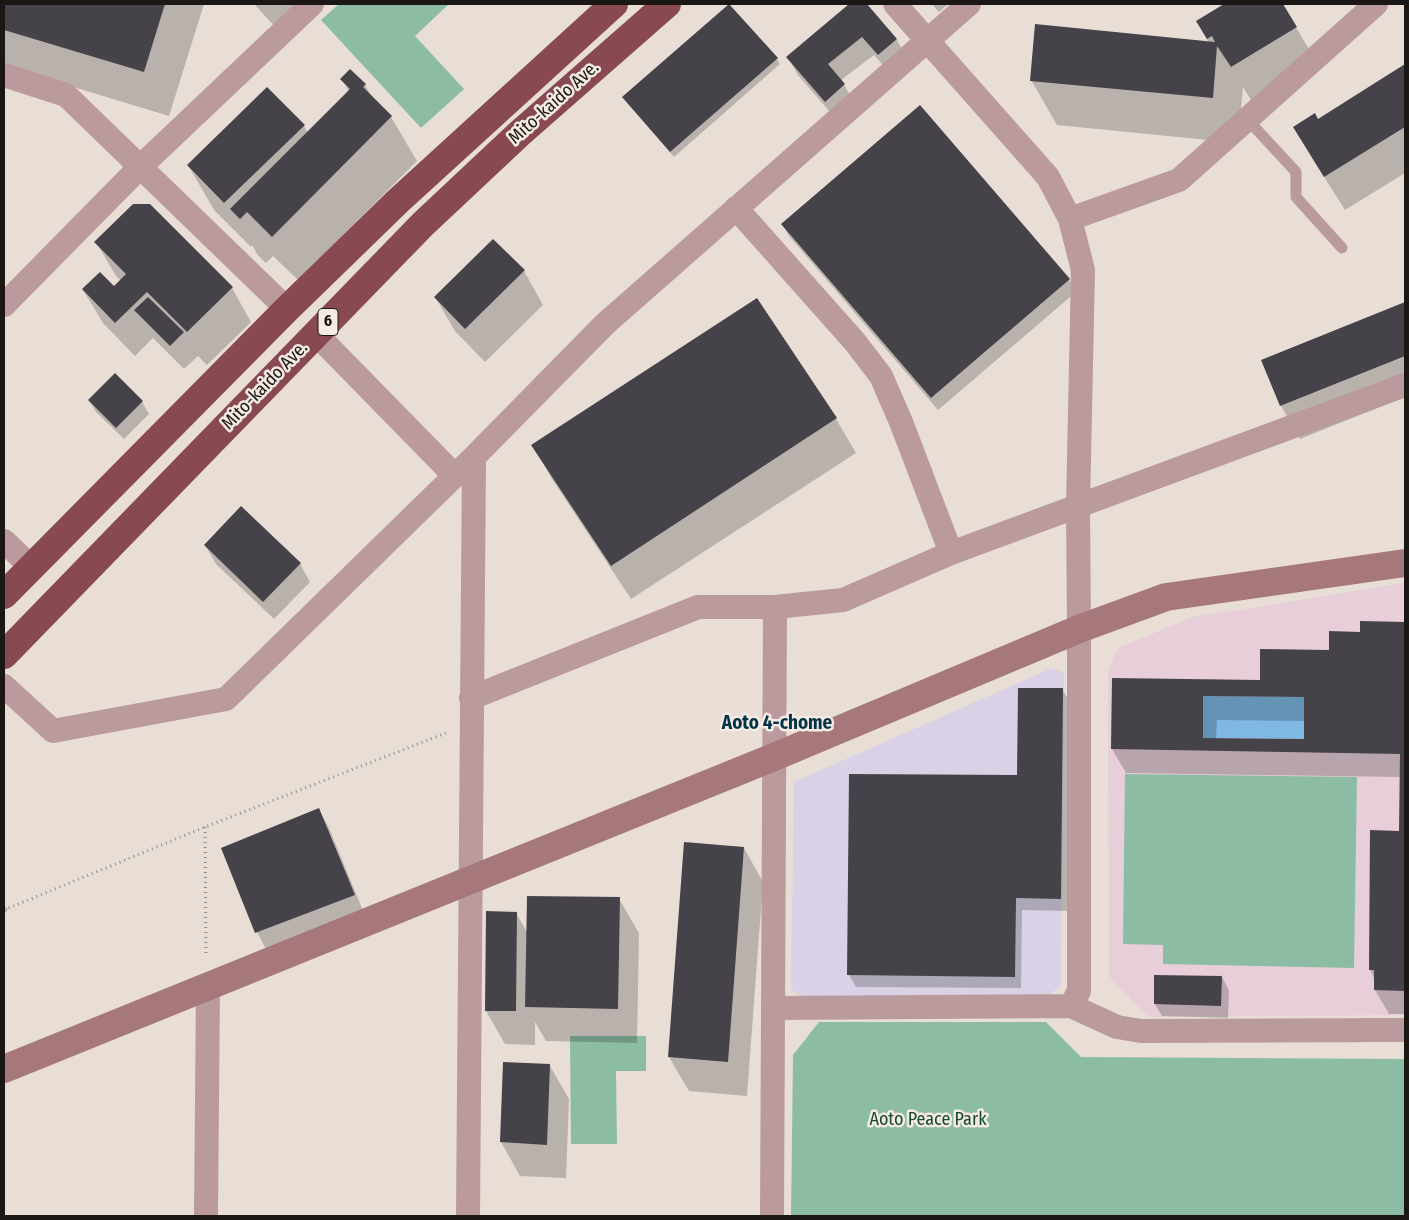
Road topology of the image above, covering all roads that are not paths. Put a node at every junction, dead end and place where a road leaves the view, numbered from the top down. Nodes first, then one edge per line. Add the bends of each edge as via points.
1 (312, 4) edge
2 (614, 4) edge
3 (667, 4) edge
4 (895, 4) edge
5 (969, 4) edge
6 (1365, 7) edge
7 (928, 41) junction
8 (4, 75) edge
9 (1247, 119) junction
10 (140, 167) junction
11 (736, 208) junction
12 (1070, 219) junction
13 (1342, 248) dead end
14 (4, 305) edge
15 (287, 309) junction
16 (316, 334) junction
17 (1405, 385) edge
18 (474, 457) junction
19 (454, 475) junction
20 (1078, 506) junction
21 (4, 541) edge
22 (952, 553) junction
23 (1405, 563) edge
24 (31, 567) junction
25 (4, 595) edge
26 (775, 607) junction
27 (1079, 630) junction
28 (4, 655) edge
29 (4, 686) edge
30 (471, 698) junction
31 (774, 757) junction
32 (469, 881) junction
33 (208, 986) junction
34 (1071, 1006) junction
35 (772, 1008) junction
36 (1405, 1030) edge
37 (4, 1070) edge
38 (206, 1216) edge
39 (468, 1216) edge
40 (772, 1216) edge

1 - 10 street
2 - 15 highway, Mito-kaido Ave. / 6 via 398,200
3 - 16 highway, Mito-kaido Ave. / 6 via 520,133 423,224
4 - 7 street
5 - 7 street
6 - 9 street
7 - 11 street
7 - 12 street via 1048,177
8 - 10 street via 66,95
9 - 12 street via 1179,180
9 - 13 lane via 1296,172 1296,197
10 - 14 street
10 - 15 street
11 - 18 street via 605,324
11 - 22 street via 855,342 881,376
12 - 20 street via 1083,270
15 - 24 highway, Mito-kaido Ave. / 6
16 - 19 street
16 - 28 highway, Mito-kaido Ave. / 6
17 - 20 street
18 - 19 street
18 - 30 street
19 - 29 street via 226,699 52,732
20 - 22 street
20 - 27 street
21 - 24 street
22 - 26 street via 843,600
23 - 27 street via 1166,597
24 - 25 highway, Mito-kaido Ave. / 6
26 - 30 street via 698,607
26 - 31 street
27 - 31 street
27 - 34 street via 1079,992
30 - 32 street
31 - 32 street
31 - 35 street
32 - 33 street
32 - 39 street
33 - 37 street
33 - 38 street
34 - 35 street
34 - 36 street via 1117,1027 1140,1031
35 - 40 street

